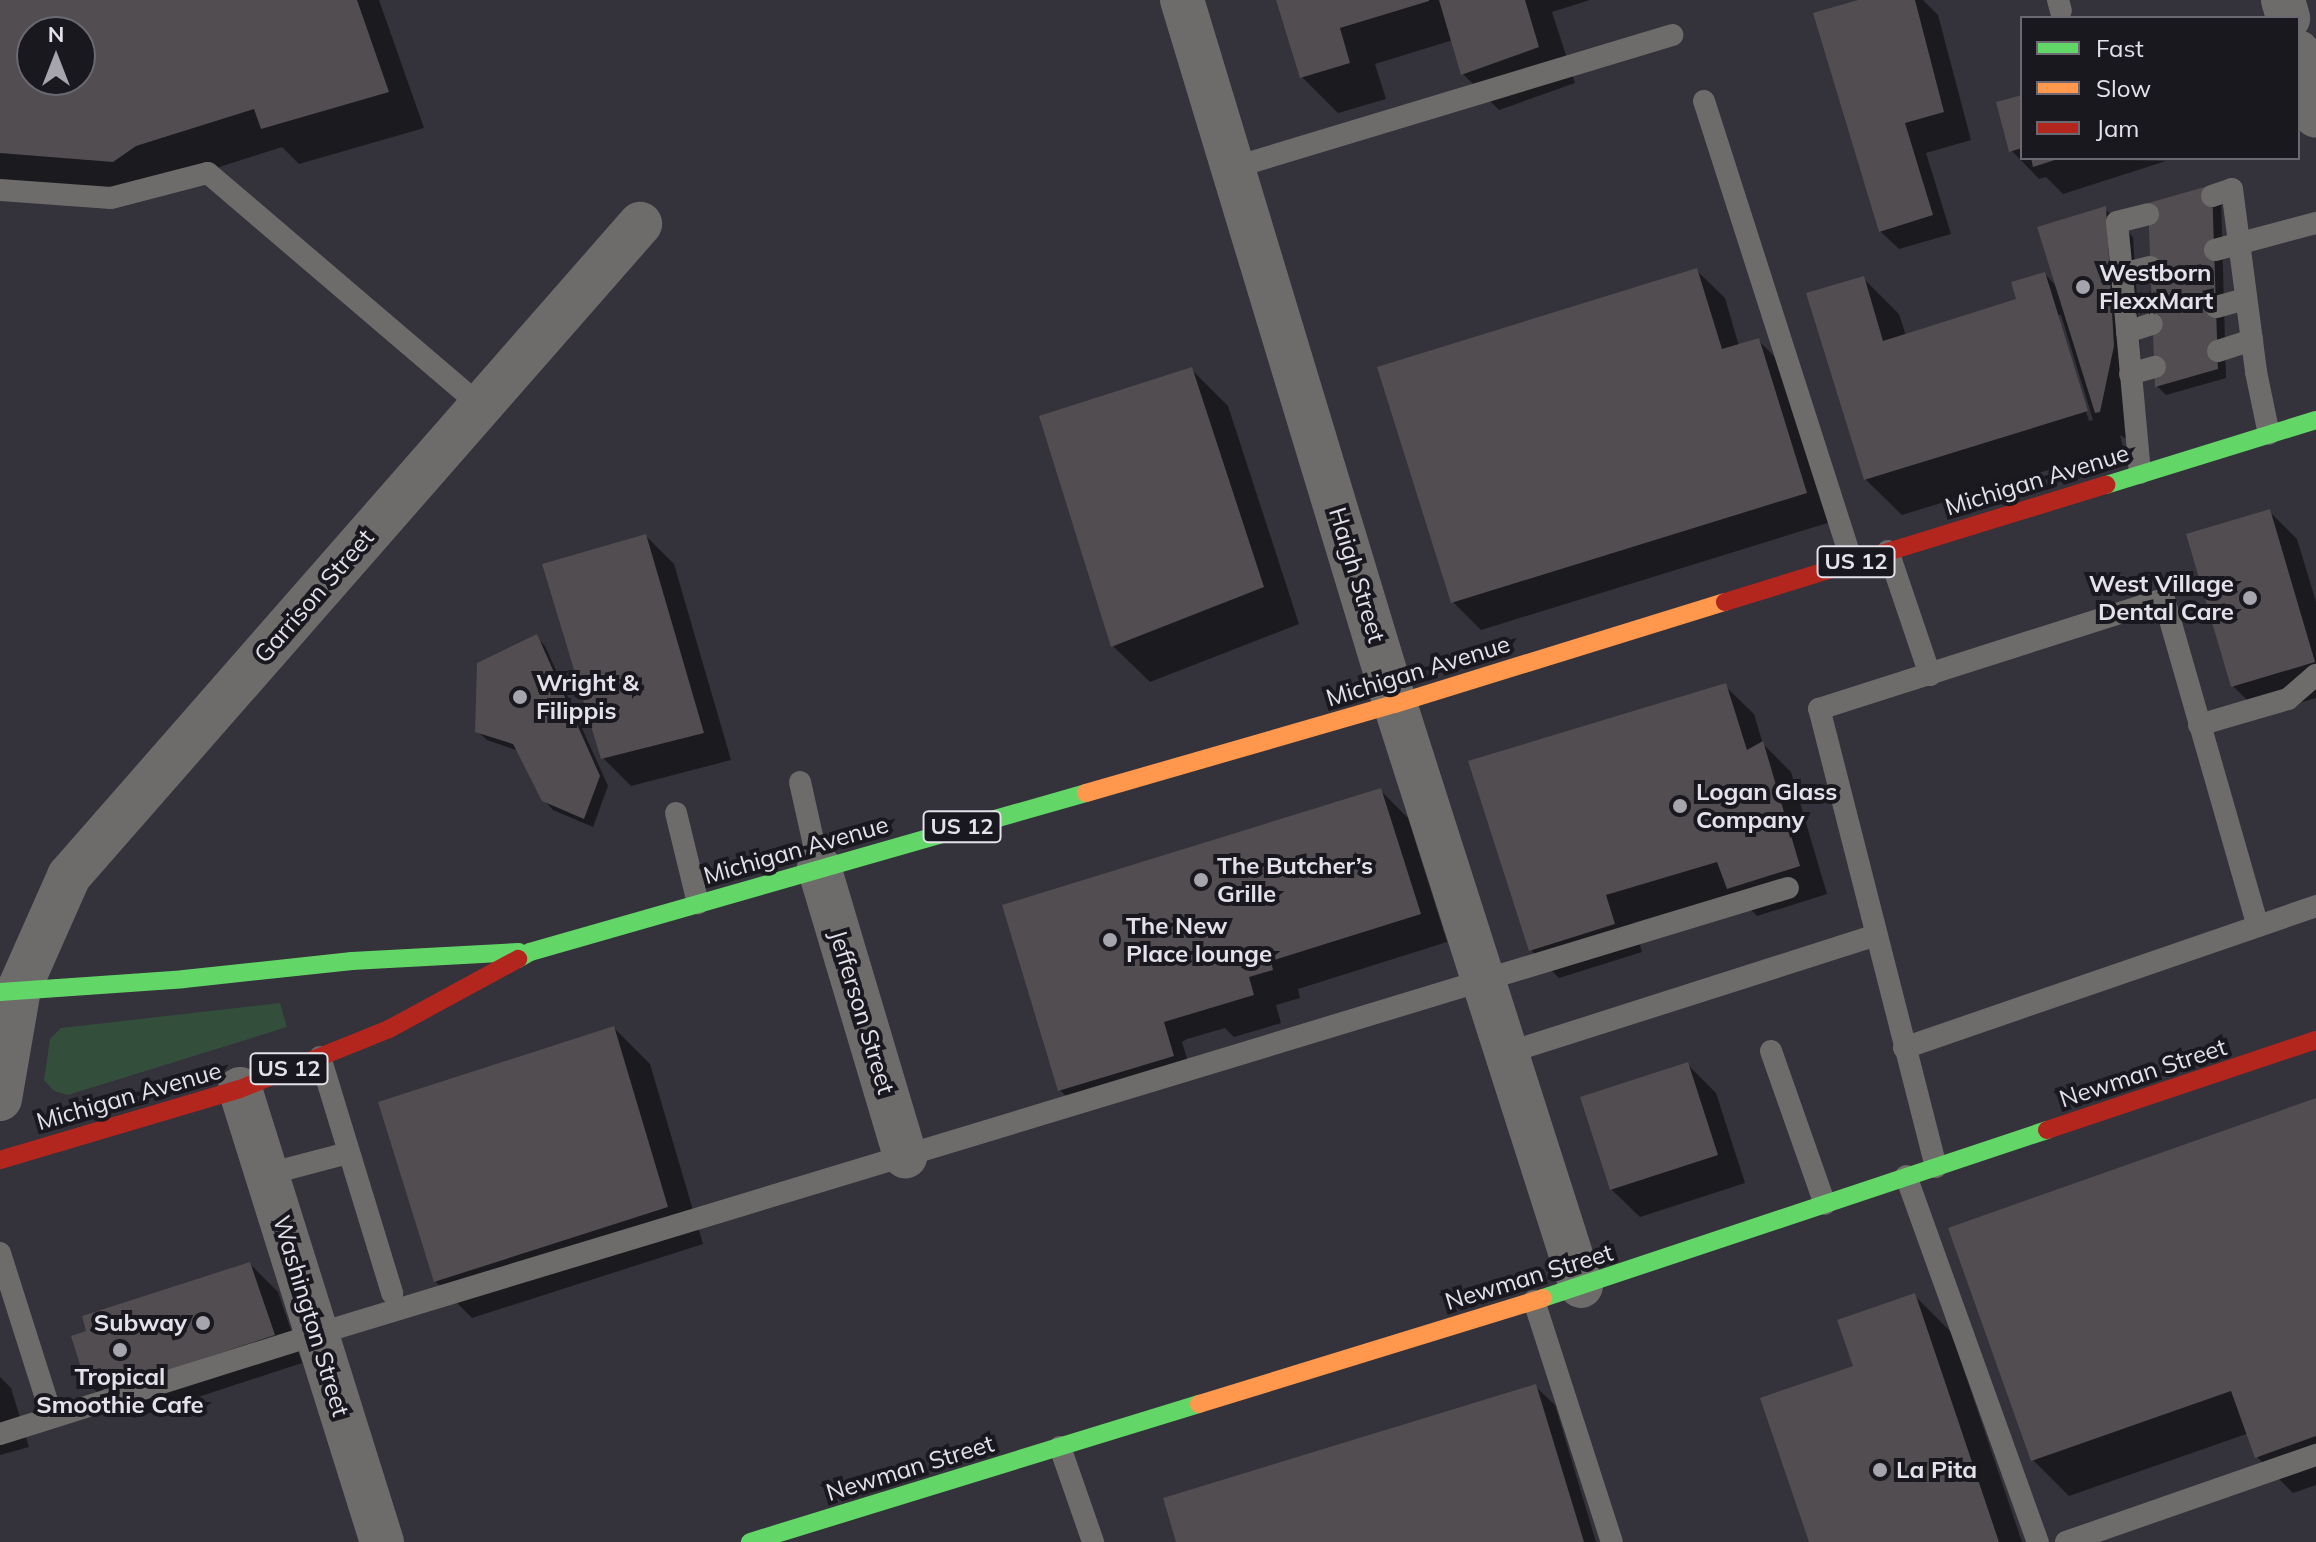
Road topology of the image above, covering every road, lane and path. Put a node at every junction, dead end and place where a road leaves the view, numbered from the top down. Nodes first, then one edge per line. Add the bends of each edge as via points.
1 (1182, 0) edge
2 (1672, 35) dead end
3 (2300, 59) edge
4 (1704, 101) dead end
5 (2316, 116) edge
6 (1232, 168) junction
7 (0, 190) edge
8 (2212, 196) dead end
9 (2148, 214) dead end
10 (2316, 223) edge
11 (640, 224) dead end
12 (2239, 244) junction
13 (2215, 250) dead end
14 (2150, 267) dead end
15 (2122, 274) junction
16 (2246, 299) junction
17 (2216, 307) dead end
18 (2152, 324) dead end
19 (2127, 332) junction
20 (2252, 340) junction
21 (2218, 351) dead end
22 (2155, 367) dead end
23 (2130, 374) junction
24 (481, 406) junction
25 (2316, 420) edge
26 (2269, 434) junction
27 (2140, 473) junction
28 (1888, 551) junction
29 (1852, 563) junction
30 (1930, 675) junction
31 (2316, 675) edge
32 (1395, 704) junction
33 (2199, 725) junction
34 (800, 782) dead end
35 (676, 813) dead end
36 (819, 867) junction
37 (1788, 888) dead end
38 (698, 903) junction
39 (2316, 906) edge
40 (2258, 926) junction
41 (1876, 935) junction
42 (530, 952) junction
43 (1484, 983) junction
44 (10, 990) edge
45 (2316, 1040) edge
46 (1904, 1048) junction
47 (1771, 1051) dead end
48 (1507, 1053) junction
49 (320, 1057) junction
50 (240, 1089) junction
51 (0, 1099) edge
52 (348, 1153) junction
53 (905, 1156) junction
54 (0, 1160) edge
55 (1936, 1167) junction
56 (268, 1174) junction
57 (1906, 1176) junction
58 (1825, 1204) junction
59 (0, 1253) edge
60 (1581, 1286) junction
61 (392, 1293) dead end
62 (1534, 1301) junction
63 (317, 1334) junction
64 (52, 1417) junction
65 (0, 1434) edge
66 (1060, 1447) junction
67 (2316, 1455) edge
68 (382, 1542) edge
69 (750, 1542) edge
70 (1093, 1542) edge
71 (1612, 1542) edge
72 (2038, 1542) edge
73 (2066, 1542) edge

1 - 6 street, Haigh Street
2 - 6 lane
3 - 5 street
4 - 29 lane
6 - 32 street, Haigh Street
7 - 24 lane via 111,198 208,173
8 - 12 lane via 2232,189
9 - 15 lane via 2117,222
10 - 12 lane
11 - 24 street, Garrison Street
12 - 13 lane
12 - 16 lane
14 - 15 lane
15 - 19 lane
16 - 17 lane
16 - 20 lane
18 - 19 lane
19 - 23 lane
20 - 21 lane
20 - 26 lane
22 - 23 lane
23 - 27 lane
24 - 44 street, Garrison Street via 69,876
25 - 26 main road, Michigan Avenue / US 12
26 - 27 main road, Michigan Avenue / US 12
27 - 28 main road, Michigan Avenue / US 12
28 - 29 main road, Michigan Avenue / US 12
28 - 30 lane
29 - 32 main road, Michigan Avenue / US 12
30 - 33 lane via 2164,599
30 - 41 lane via 1819,709
31 - 33 lane via 2288,699
32 - 36 main road, Michigan Avenue / US 12
32 - 43 street, Haigh Street
33 - 40 lane
34 - 36 lane
35 - 38 lane
36 - 38 main road, Michigan Avenue / US 12
36 - 53 street, Jefferson Street
37 - 43 lane
38 - 42 main road, Michigan Avenue / US 12
39 - 40 lane
40 - 46 lane
41 - 46 lane
41 - 48 lane
42 - 44 main road, Michigan Avenue / US 12
42 - 49 main road, Michigan Avenue / US 12 via 389,1029
43 - 48 street, Haigh Street
43 - 53 lane
44 - 51 street, Garrison Street
45 - 55 main road, Newman Street
46 - 55 lane
47 - 58 lane
48 - 60 street, Haigh Street
49 - 50 main road, Michigan Avenue / US 12
49 - 52 lane
50 - 54 main road, Michigan Avenue / US 12
50 - 56 street, Washington Street
52 - 56 lane
52 - 61 lane
53 - 63 lane
55 - 57 main road, Newman Street
56 - 63 street, Washington Street
57 - 58 main road, Newman Street
57 - 72 lane
58 - 60 main road, Newman Street
59 - 64 lane
60 - 62 main road, Newman Street
62 - 66 main road, Newman Street
62 - 71 lane
63 - 64 lane
63 - 68 street, Washington Street
64 - 65 lane
66 - 69 main road, Newman Street
66 - 70 lane
67 - 73 lane

